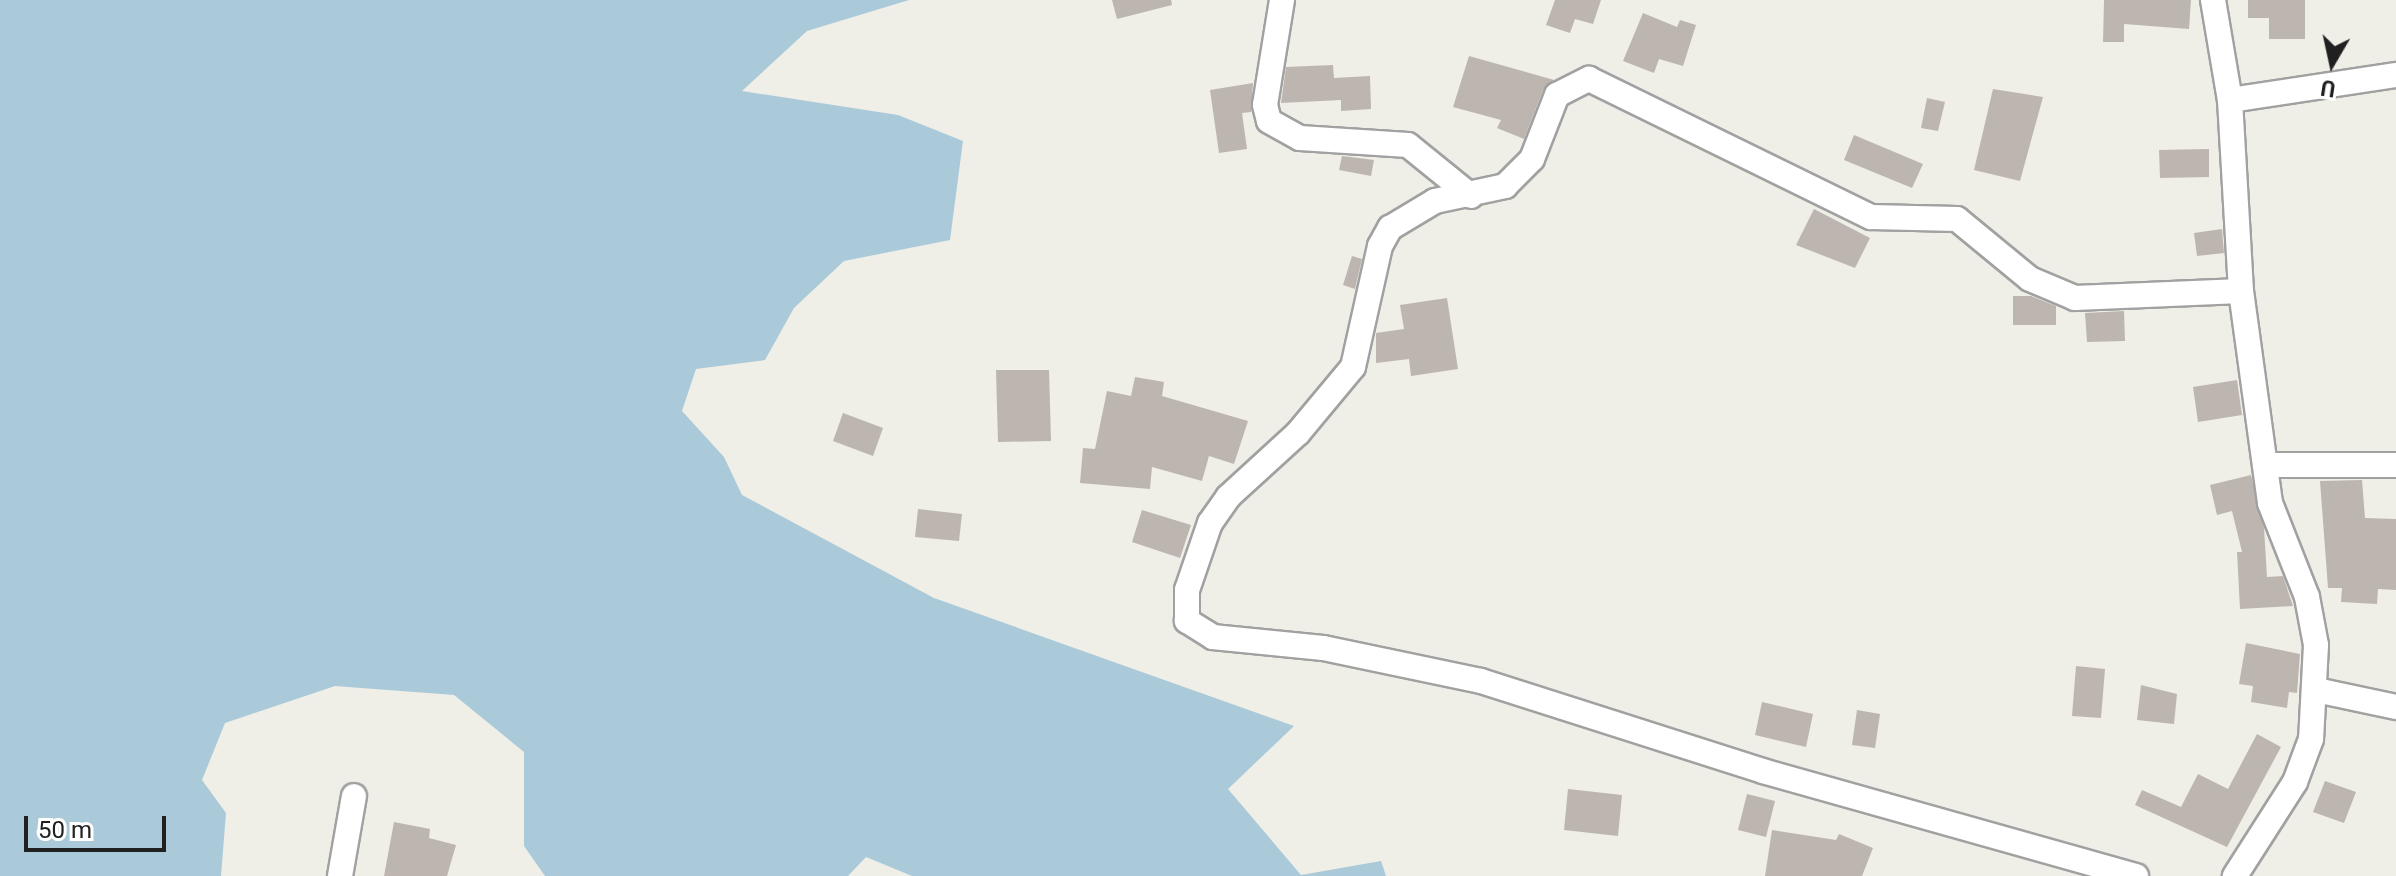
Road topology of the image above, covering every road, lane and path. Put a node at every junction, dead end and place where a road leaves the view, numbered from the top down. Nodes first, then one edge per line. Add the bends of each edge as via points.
1 (1282, 0) edge
2 (2213, 0) edge
3 (2396, 75) edge
4 (2230, 100) junction
5 (1471, 196) junction
6 (2241, 291) junction
7 (2266, 465) junction
8 (2396, 465) edge
9 (2316, 690) junction
10 (2396, 707) edge
11 (354, 796) dead end
12 (340, 876) edge
13 (2136, 876) edge
14 (2235, 876) edge

1 - 5 street via 1265,105 1269,121 1300,138 1408,145
2 - 4 street
3 - 4 street
4 - 6 street
5 - 6 street via 1505,186 1522,171 1532,159 1557,95 1589,79 1871,217 1957,219 2030,279 2075,298
5 - 13 street via 1426,204 1390,228 1380,246 1353,367 1324,406 1244,479 1210,523 1187,590 1187,621 1196,631 1228,641 1323,648 1481,681 1763,771
6 - 7 street
7 - 8 street
7 - 9 street via 2279,535 2307,597
9 - 10 street
9 - 14 street via 2311,739 2295,782
11 - 12 street

